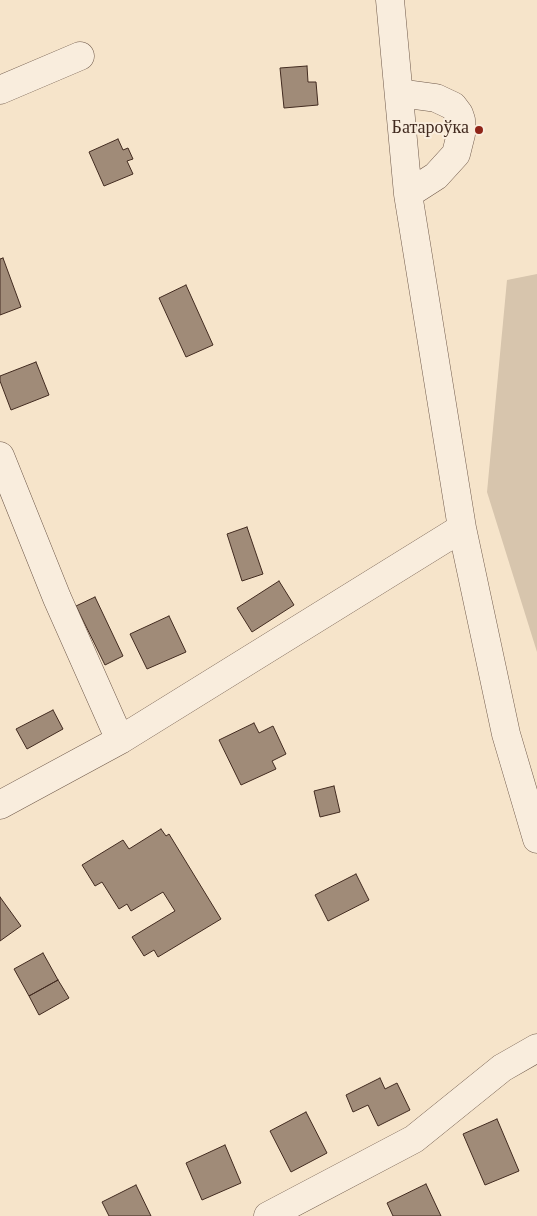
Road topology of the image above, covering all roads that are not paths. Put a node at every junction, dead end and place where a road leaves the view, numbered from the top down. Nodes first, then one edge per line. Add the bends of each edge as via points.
1 (390, 0) edge
2 (80, 56) dead end
3 (0, 90) edge
4 (399, 93) junction
5 (408, 194) junction
6 (0, 456) edge
7 (462, 528) junction
8 (120, 740) junction
9 (0, 805) edge
10 (537, 839) edge
11 (537, 1048) edge
12 (268, 1216) edge

1 - 4 street
2 - 3 street
4 - 5 street
4 - 5 street via 436,98 453,106 460,120 461,134 456,154 436,176
5 - 7 street
6 - 8 street via 57,598
7 - 8 street
7 - 10 street via 506,734
8 - 9 street
11 - 12 street via 502,1068 414,1139

